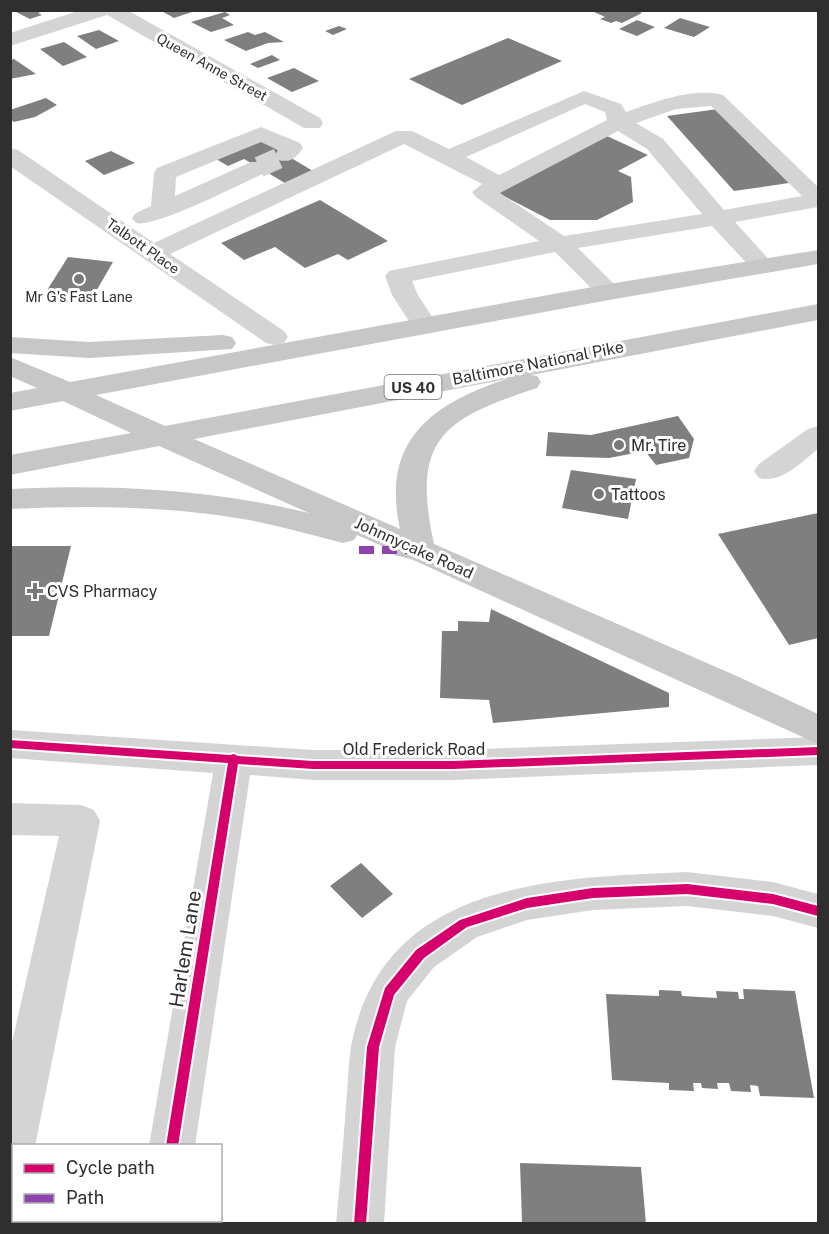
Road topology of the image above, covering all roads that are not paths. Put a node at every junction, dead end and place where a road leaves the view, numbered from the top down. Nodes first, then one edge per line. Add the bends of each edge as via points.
1 (102, 10) edge
2 (112, 10) edge
3 (10, 40) edge
4 (619, 122) junction
5 (312, 123) dead end
6 (10, 155) edge
7 (286, 155) dead end
8 (449, 157) junction
9 (259, 167) tunnel mouth
10 (492, 188) junction
11 (819, 200) edge
12 (162, 211) junction
13 (718, 218) junction
14 (117, 228) junction
15 (560, 244) junction
16 (152, 253) junction
17 (819, 257) edge
18 (763, 266) junction
19 (609, 292) junction
20 (819, 312) edge
21 (422, 322) junction
22 (275, 337) junction
23 (666, 339) junction
24 (10, 345) edge
25 (10, 365) edge
26 (67, 391) junction
27 (10, 402) edge
28 (159, 435) junction
29 (819, 435) edge
30 (10, 465) edge
31 (769, 471) dead end
32 (10, 500) edge
33 (420, 550) junction
34 (819, 730) edge
35 (10, 744) edge
36 (819, 751) edge
37 (234, 758) junction
38 (10, 819) edge
39 (819, 911) edge
40 (12, 1144) edge
41 (172, 1144) edge
42 (360, 1224) edge

1 - 3 street
2 - 5 street, Queen Anne Street
4 - 8 street via 614,108 584,97
4 - 10 street
4 - 11 street via 673,104 716,99
4 - 13 street via 655,144
6 - 14 street, Talbott Place
7 - 12 street via 292,148 261,134 165,172
8 - 10 street
8 - 16 street via 404,136
9 - 12 street
10 - 15 street
11 - 13 street
12 - 14 street
13 - 15 street
13 - 18 street
14 - 16 street, Talbott Place
15 - 19 street
15 - 21 street via 398,276
16 - 22 street, Talbott Place
17 - 18 main road
18 - 19 main road
19 - 21 main road
20 - 23 main road, Baltimore National Pike / US 40
21 - 22 main road
21 - 26 main road
22 - 24 main road via 140,349
23 - 28 main road, Baltimore National Pike / US 40
23 - 33 main road via 509,387 442,418 415,454 410,476 410,499
25 - 26 main road, Johnnycake Road
26 - 27 main road
26 - 28 main road, Johnnycake Road
28 - 30 main road, Baltimore National Pike / US 40
28 - 33 main road, Johnnycake Road
29 - 31 street
32 - 33 main road via 108,496 173,500 250,511
33 - 34 main road, Johnnycake Road
35 - 37 street, Old Frederick Road
36 - 37 street, Old Frederick Road via 453,765 313,765
37 - 41 street, Harlem Lane
38 - 40 street via 81,821
39 - 42 street via 773,899 687,890 593,893 527,903 455,929 420,954 389,992 373,1047

